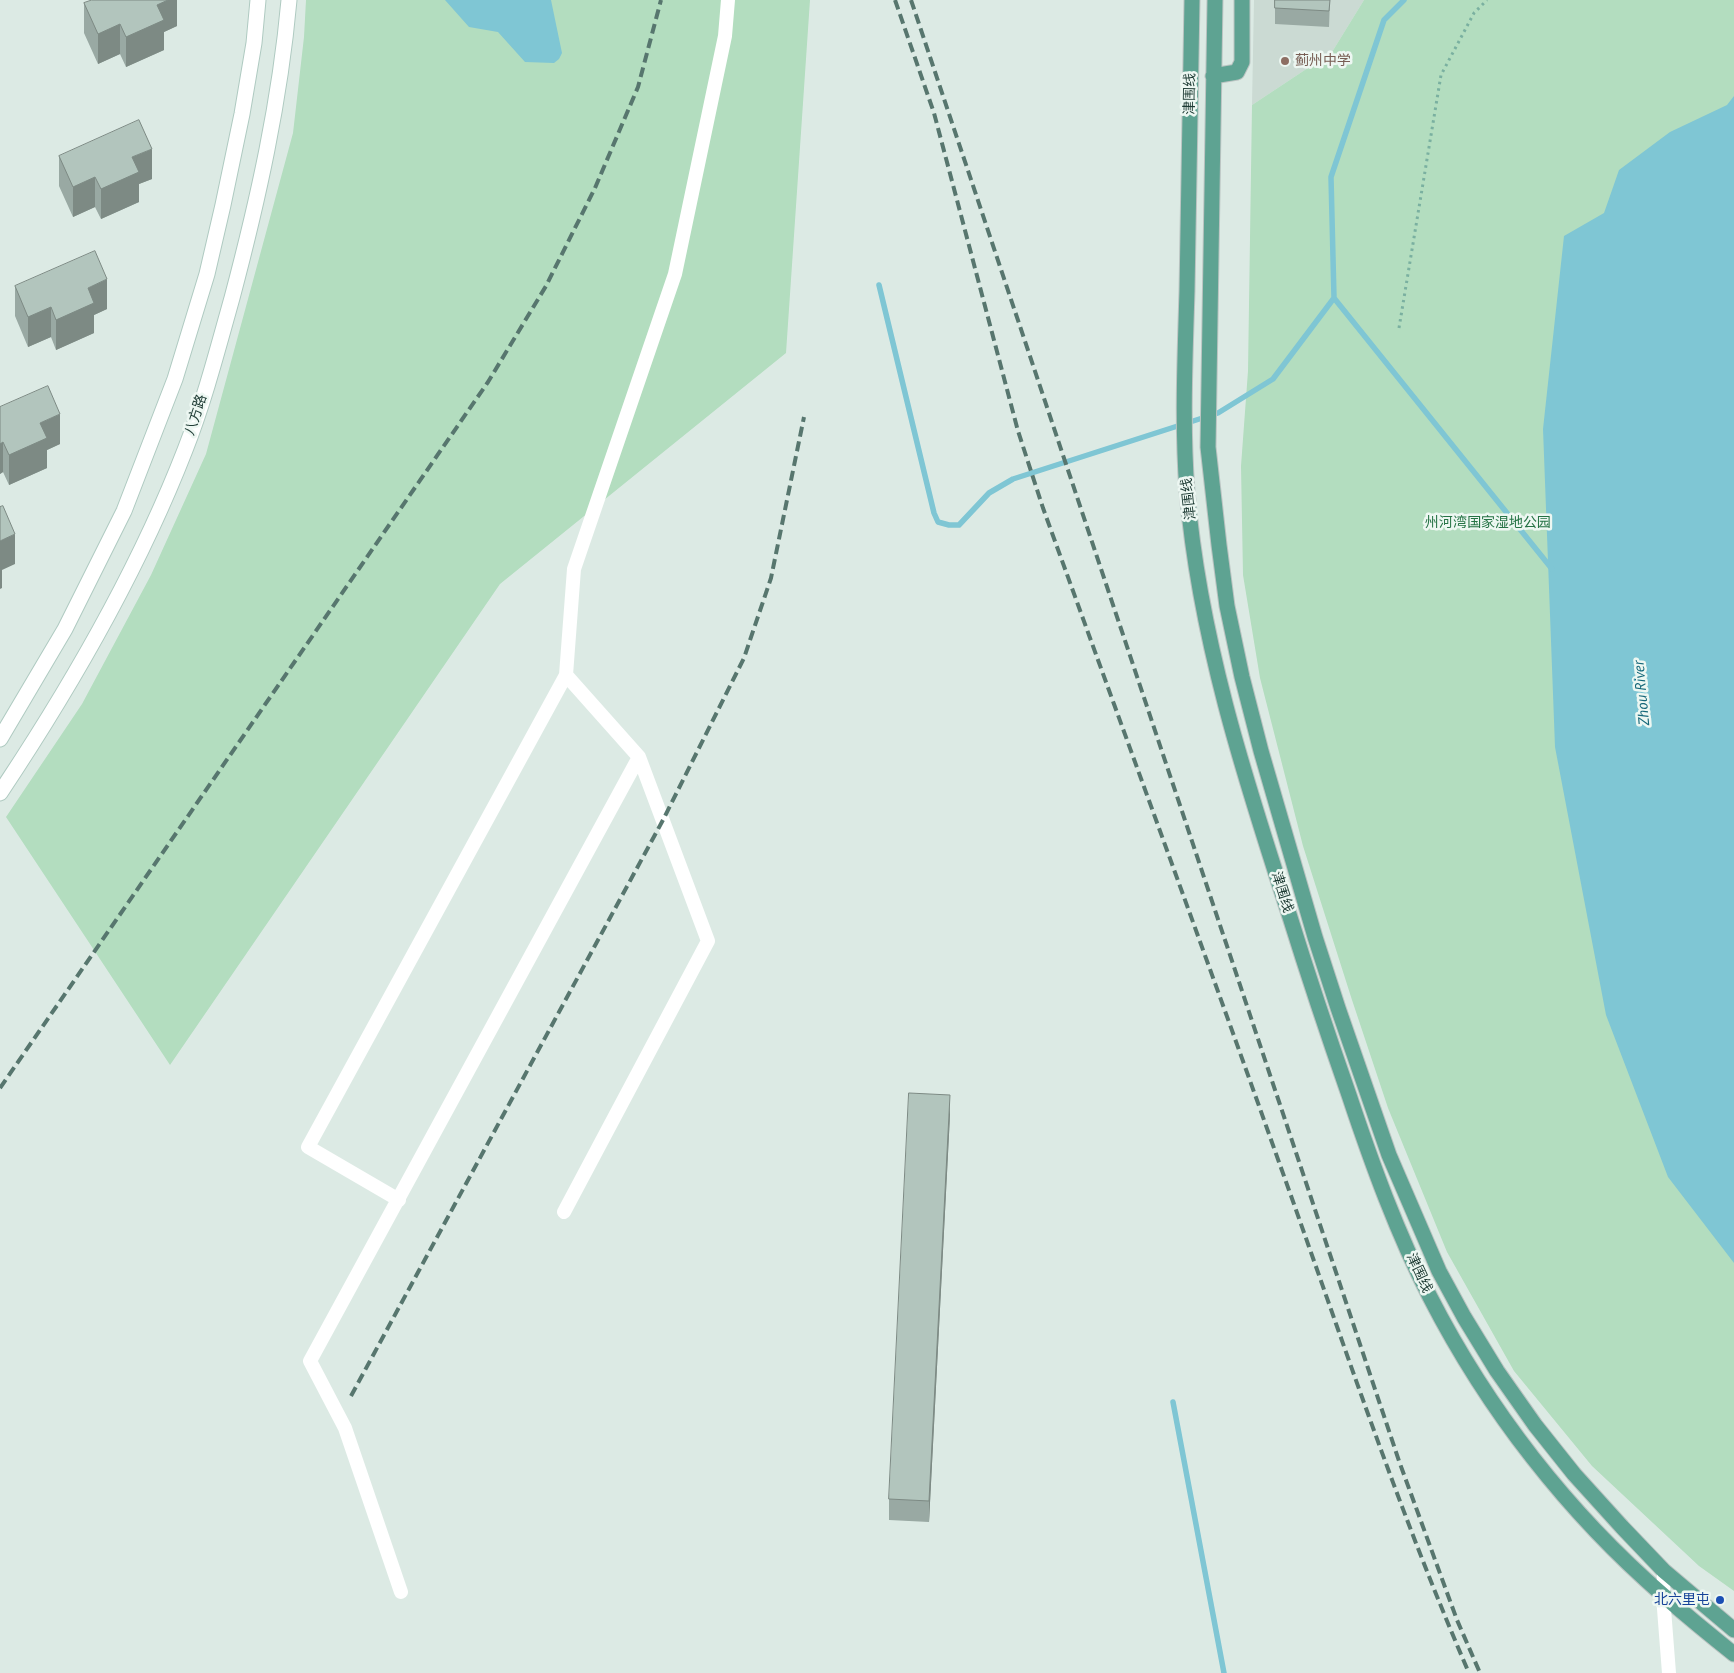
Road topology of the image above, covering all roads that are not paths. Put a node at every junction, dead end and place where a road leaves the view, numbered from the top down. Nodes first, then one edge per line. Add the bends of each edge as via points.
1 (258, 0) edge
2 (290, 0) edge
3 (728, 0) edge
4 (1192, 0) edge
5 (1215, 0) edge
6 (1242, 0) edge
7 (1214, 76) junction
8 (566, 675) junction
9 (0, 739) edge
10 (639, 757) junction
11 (0, 793) edge
12 (399, 1200) junction
13 (564, 1212) dead end
14 (1664, 1571) junction
15 (401, 1592) dead end
16 (1663, 1596) junction
17 (1734, 1630) edge
18 (1734, 1654) edge
19 (1669, 1673) edge

1 - 9 main road via 242,114 207,274 175,379 124,511 65,629
2 - 11 main road, 八方路 via 285,52 255,209 219,347 185,449 132,569 39,735
3 - 8 street via 725,36 675,274 574,569
4 - 16 main road, 津围线 via 1186,405 1188,492 1198,577 1238,752 1316,1000 1372,1162 1429,1296 1481,1386 1519,1441 1589,1523
5 - 7 main road, 津围线
6 - 7 main road via 1242,62 1237,72
7 - 14 main road, 津围线 via 1208,447 1227,606 1244,686 1315,937 1389,1155 1438,1270 1497,1372 1535,1425 1574,1474
8 - 10 street
8 - 12 street via 308,1147
10 - 12 street
10 - 13 street via 708,941
12 - 15 street via 310,1361 345,1428
14 - 16 street
14 - 17 main road, 津围线
16 - 18 main road, 津围线
16 - 19 street

